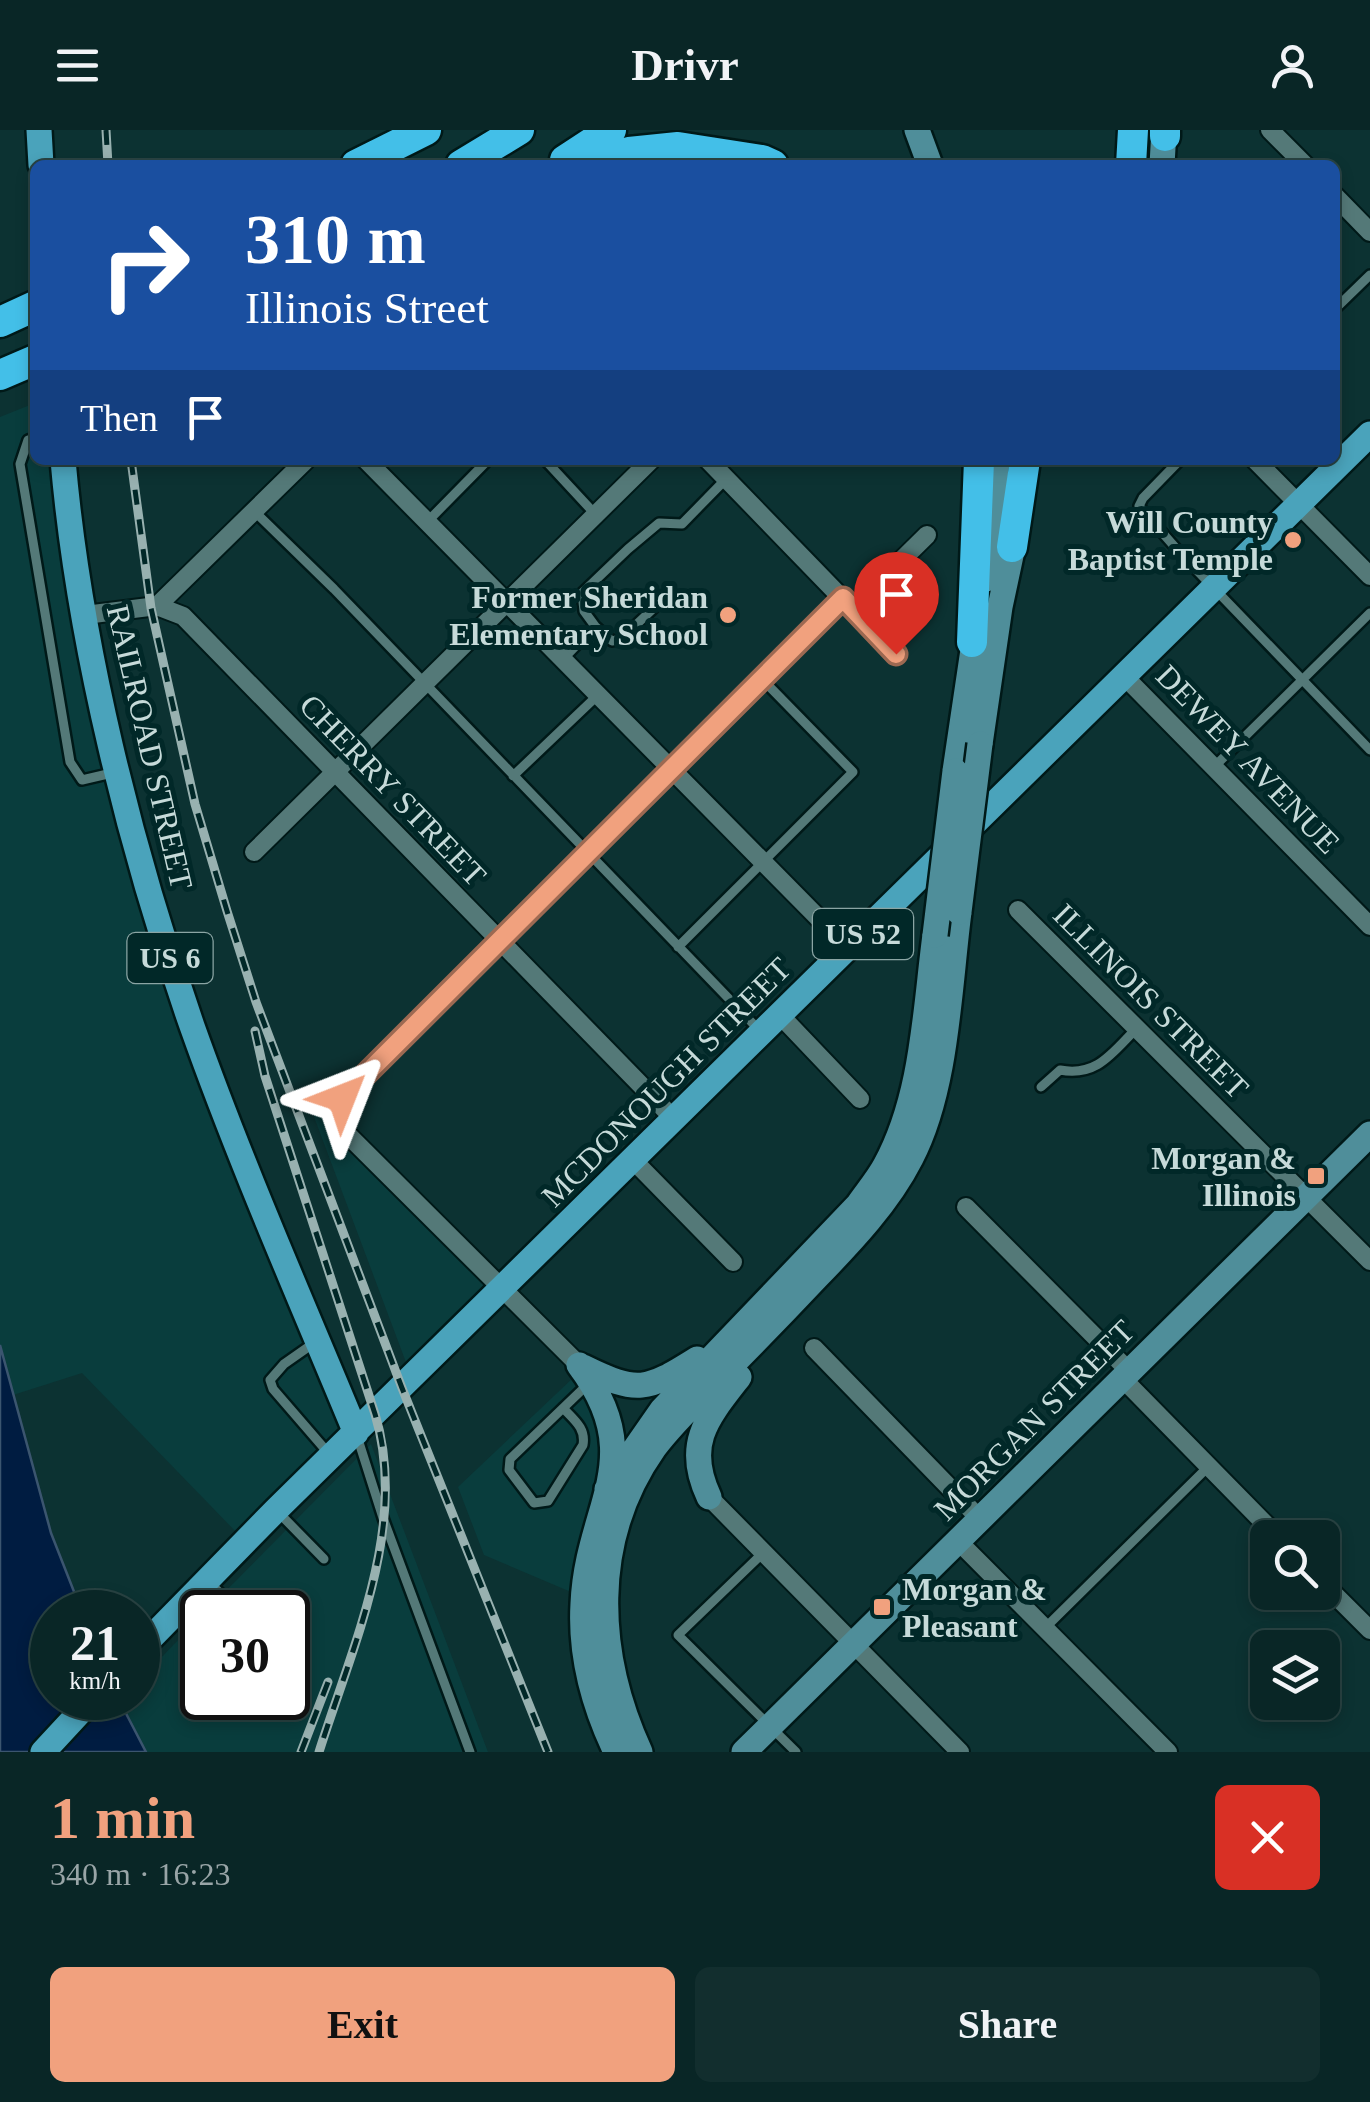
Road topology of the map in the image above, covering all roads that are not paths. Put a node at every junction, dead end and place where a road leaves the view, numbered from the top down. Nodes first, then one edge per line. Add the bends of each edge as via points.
1 (40, 130) edge
2 (388, 130) edge
3 (426, 130) edge
4 (518, 130) edge
5 (611, 130) edge
6 (916, 130) edge
7 (1133, 130) edge
8 (1270, 130) edge
9 (41, 160) edge
10 (342, 160) edge
11 (366, 160) edge
12 (469, 160) edge
13 (566, 160) edge
14 (596, 160) edge
15 (762, 160) edge
16 (928, 160) edge
17 (1131, 160) edge
18 (1299, 160) edge
19 (1340, 201) edge
20 (1370, 232) edge
21 (1370, 274) edge
22 (1340, 304) edge
23 (30, 308) edge
24 (0, 322) edge
25 (30, 362) edge
26 (0, 375) edge
27 (30, 380) edge
28 (0, 390) edge
29 (1370, 434) edge
30 (30, 439) edge
31 (1340, 463) edge
32 (63, 465) edge
33 (301, 465) edge
34 (371, 465) edge
35 (483, 465) edge
36 (550, 465) edge
37 (645, 465) edge
38 (713, 465) edge
39 (979, 465) edge
40 (997, 465) edge
41 (1024, 465) edge
42 (1038, 465) edge
43 (1175, 465) edge
44 (1260, 465) edge
45 (1338, 465) edge
46 (726, 479) junction
47 (1298, 504) junction
48 (254, 511) junction
49 (596, 515) junction
50 (427, 522) junction
51 (927, 535) dead end
52 (1012, 547) junction
53 (1370, 576) edge
54 (1214, 588) junction
55 (508, 603) junction
56 (848, 603) junction
57 (157, 606) junction
58 (656, 606) dead end
59 (1370, 613) edge
60 (85, 615) junction
61 (595, 626) junction
62 (972, 642) junction
63 (896, 654) dead end
64 (563, 660) junction
65 (1124, 676) junction
66 (761, 678) junction
67 (1302, 680) junction
68 (425, 684) junction
69 (598, 695) junction
70 (1370, 750) edge
71 (1214, 767) junction
72 (670, 768) junction
73 (118, 772) junction
74 (335, 772) junction
75 (513, 776) junction
76 (254, 852) dead end
77 (586, 853) junction
78 (762, 862) junction
79 (1018, 910) dead end
80 (1370, 926) edge
81 (499, 943) junction
82 (678, 947) junction
83 (848, 948) junction
84 (771, 1024) junction
85 (1136, 1029) junction
86 (1041, 1088) dead end
87 (860, 1099) dead end
88 (674, 1119) junction
89 (1370, 1134) edge
90 (633, 1160) junction
91 (1306, 1198) junction
92 (966, 1207) dead end
93 (850, 1244) junction
94 (1370, 1261) edge
95 (733, 1262) dead end
96 (502, 1289) junction
97 (776, 1292) junction
98 (318, 1340) junction
99 (814, 1348) dead end
100 (585, 1373) junction
101 (1126, 1375) junction
102 (564, 1408) junction
103 (356, 1433) junction
104 (331, 1457) junction
105 (1209, 1466) junction
106 (607, 1489) junction
107 (709, 1497) joint
108 (276, 1510) junction
109 (980, 1519) junction
110 (1262, 1520) edge
111 (958, 1541) junction
112 (764, 1552) junction
113 (324, 1559) dead end
114 (207, 1580) junction
115 (217, 1590) edge
116 (1340, 1600) edge
117 (160, 1628) edge
118 (1044, 1628) junction
119 (1370, 1630) edge
120 (854, 1643) junction
121 (73, 1720) edge
122 (771, 1726) junction
123 (43, 1752) edge
124 (470, 1752) edge
125 (616, 1752) edge
126 (640, 1752) edge
127 (744, 1752) edge
128 (796, 1752) edge
129 (960, 1752) edge
130 (1168, 1752) edge

1 - 9 main road
2 - 10 highway
3 - 11 highway
4 - 12 highway
5 - 13 highway
6 - 16 street
7 - 17 highway
8 - 18 street
14 - 15 highway via 678,147
19 - 20 street
21 - 22 lane
23 - 24 highway
25 - 26 highway
27 - 28 highway
29 - 31 main road, MCDONOUGH STREET / US 52
30 - 73 lane via 20,464 70,762 82,780
32 - 60 main road, RAILROAD STREET / US 6
33 - 48 street
34 - 50 street
35 - 50 lane
36 - 49 lane
37 - 49 street
38 - 46 street
39 - 62 highway
40 - 62 street via 992,536
41 - 52 highway
42 - 52 street
43 - 54 lane via 1139,506
44 - 47 street
45 - 47 main road, MCDONOUGH STREET / US 52
46 - 56 street
46 - 61 lane via 682,524 660,524 582,593
47 - 53 street
47 - 54 main road, MCDONOUGH STREET / US 52
48 - 57 street
48 - 68 lane
49 - 55 street
50 - 55 street
51 - 56 street
52 - 93 street, bridge via 932,1102 912,1156
54 - 65 main road, MCDONOUGH STREET / US 52
54 - 67 lane
55 - 64 street
55 - 68 street
56 - 63 street
56 - 66 street
57 - 60 street
57 - 74 street, CHERRY STREET via 182,616
58 - 61 lane via 621,639 612,641
59 - 67 lane
60 - 73 main road, RAILROAD STREET / US 6
61 - 64 lane
62 - 97 street, bridge via 905,1118 885,1166 858,1204
64 - 69 street
65 - 71 street, DEWEY AVENUE
65 - 83 main road, MCDONOUGH STREET / US 52
66 - 72 street
66 - 78 lane via 853,772
67 - 70 lane
67 - 71 lane
68 - 74 street
68 - 75 lane
69 - 72 street
69 - 75 lane
71 - 80 street, DEWEY AVENUE
72 - 77 street
72 - 78 street
73 - 98 main road, RAILROAD STREET / US 6 via 192,1026
74 - 76 street
74 - 81 street, CHERRY STREET
75 - 77 lane
77 - 81 street
77 - 82 lane
78 - 82 lane
78 - 83 street
79 - 85 street, ILLINOIS STREET
81 - 88 street, CHERRY STREET
81 - 96 street via 342,1098 339,1115 348,1135
82 - 84 lane
83 - 84 main road, MCDONOUGH STREET / US 52
84 - 87 street
84 - 88 main road, MCDONOUGH STREET / US 52
85 - 86 lane via 1098,1066 1060,1070
85 - 91 street, ILLINOIS STREET
88 - 90 main road, MCDONOUGH STREET / US 52
89 - 91 street, MORGAN STREET
90 - 95 street
90 - 96 main road, MCDONOUGH STREET / US 52
91 - 94 street, ILLINOIS STREET
91 - 101 street, MORGAN STREET
92 - 101 street
93 - 107 street via 710,1416 696,1448
93 - 126 street via 654,1449 613,1534 605,1586 608,1662
96 - 100 street
96 - 103 main road, MCDONOUGH STREET / US 52
97 - 100 street via 663,1380 636,1388
97 - 106 street via 662,1410
98 - 103 main road, RAILROAD STREET / US 6
98 - 104 lane via 270,1380
99 - 109 street
100 - 102 lane
100 - 106 street via 614,1437
101 - 105 street
101 - 109 street, MORGAN STREET
102 - 102 lane via 510,1460 509,1470 534,1503 548,1501 583,1446 581,1427
103 - 104 main road, MCDONOUGH STREET
103 - 124 lane
104 - 108 main road, MCDONOUGH STREET
105 - 110 street
105 - 118 lane
106 - 125 street via 582,1605 586,1662 599,1718
107 - 112 street
108 - 113 lane
108 - 114 main road, MCDONOUGH STREET
109 - 111 street, MORGAN STREET
111 - 118 street
111 - 120 street, MORGAN STREET
112 - 120 street
112 - 122 lane via 678,1636
114 - 115 lane
114 - 117 main road, MCDONOUGH STREET
116 - 119 street
118 - 130 street
120 - 122 street, MORGAN STREET
120 - 129 street
121 - 123 main road
122 - 127 street, MORGAN STREET
122 - 128 lane

